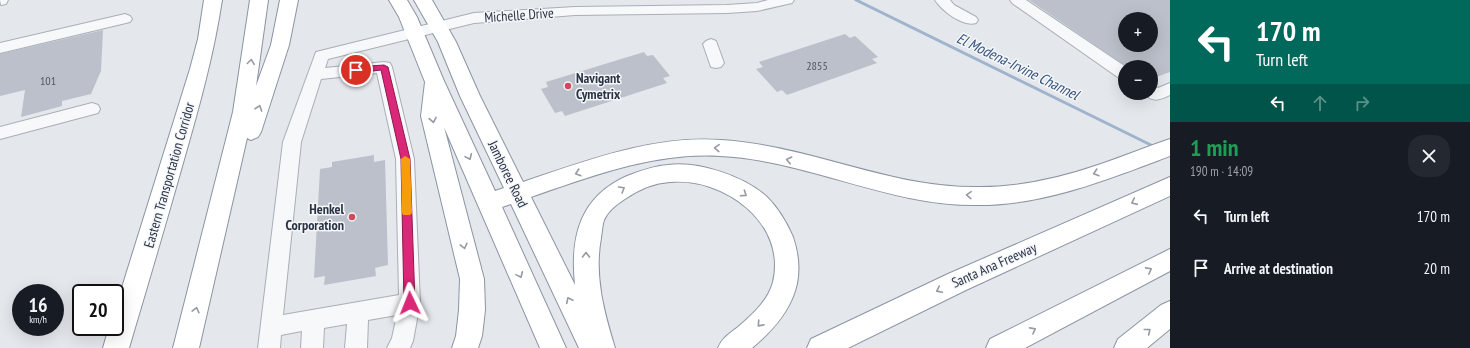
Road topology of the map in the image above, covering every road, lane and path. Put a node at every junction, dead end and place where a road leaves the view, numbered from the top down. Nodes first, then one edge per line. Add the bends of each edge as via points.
1 (204, 0) edge
2 (213, 0) edge
3 (260, 0) edge
4 (289, 0) edge
5 (398, 0) edge
6 (423, 0) edge
7 (788, 0) edge
8 (942, 0) edge
9 (1017, 0) edge
10 (125, 19) dead end
11 (971, 20) dead end
12 (436, 26) junction
13 (414, 32) junction
14 (711, 44) dead end
15 (0, 48) edge
16 (716, 63) dead end
17 (200, 69) junction
18 (1118, 69) edge
19 (315, 74) junction
20 (434, 81) junction
21 (1170, 89) edge
22 (1158, 94) edge
23 (92, 109) dead end
24 (0, 133) edge
25 (1170, 147) edge
26 (1170, 186) edge
27 (516, 193) junction
28 (223, 196) junction
29 (488, 203) junction
30 (1170, 259) edge
31 (410, 303) junction
32 (358, 312) junction
33 (1170, 313) edge
34 (314, 320) junction
35 (270, 338) edge
36 (116, 348) edge
37 (186, 348) edge
38 (312, 348) edge
39 (356, 348) edge
40 (398, 348) edge
41 (465, 348) edge
42 (553, 348) edge
43 (592, 348) edge
44 (602, 348) edge
45 (731, 348) edge
46 (820, 348) edge
47 (999, 348) edge
48 (1127, 348) edge

1 - 17 highway
2 - 17 highway, Eastern Transportation Corridor
28 -> 3 highway via 243,112
28 -> 4 highway via 245,149 280,45
5 - 13 highway, Jamboree Road
6 - 12 highway, Jamboree Road
7 - 12 street, Michelle Drive via 757,7 728,9 510,14
8 - 11 street via 949,8
9 - 18 street
10 - 15 street
12 - 13 street, Michelle Drive
12 - 27 highway, Jamboree Road via 447,42
13 - 19 street, Michelle Drive via 321,56
13 - 20 highway, Jamboree Road
14 - 16 street
17 - 36 highway, Eastern Transportation Corridor
19 - 31 street via 384,67 405,159
19 - 35 street via 292,142
20 -> 29 highway, Jamboree Road
20 -> 41 highway via 431,116 472,279 472,310
21 - 22 street
23 - 24 street
25 -> 27 highway via 1059,186 989,196 944,194 902,187 756,153 696,147 642,153
26 -> 46 highway, Santa Ana Freeway via 956,282
27 - 29 highway
43 -> 27 highway, Jamboree Road
37 -> 28 highway
29 -> 42 highway, Jamboree Road
47 -> 30 highway
31 - 32 street
31 - 40 street via 402,341
32 - 34 street
32 - 39 street
48 -> 33 highway
34 - 35 street
34 - 38 street
44 -> 45 highway via 588,297 586,251 594,216 614,194 643,178 665,173 684,173 711,178 736,189 758,204 774,223 785,244 787,266 782,293 751,333

